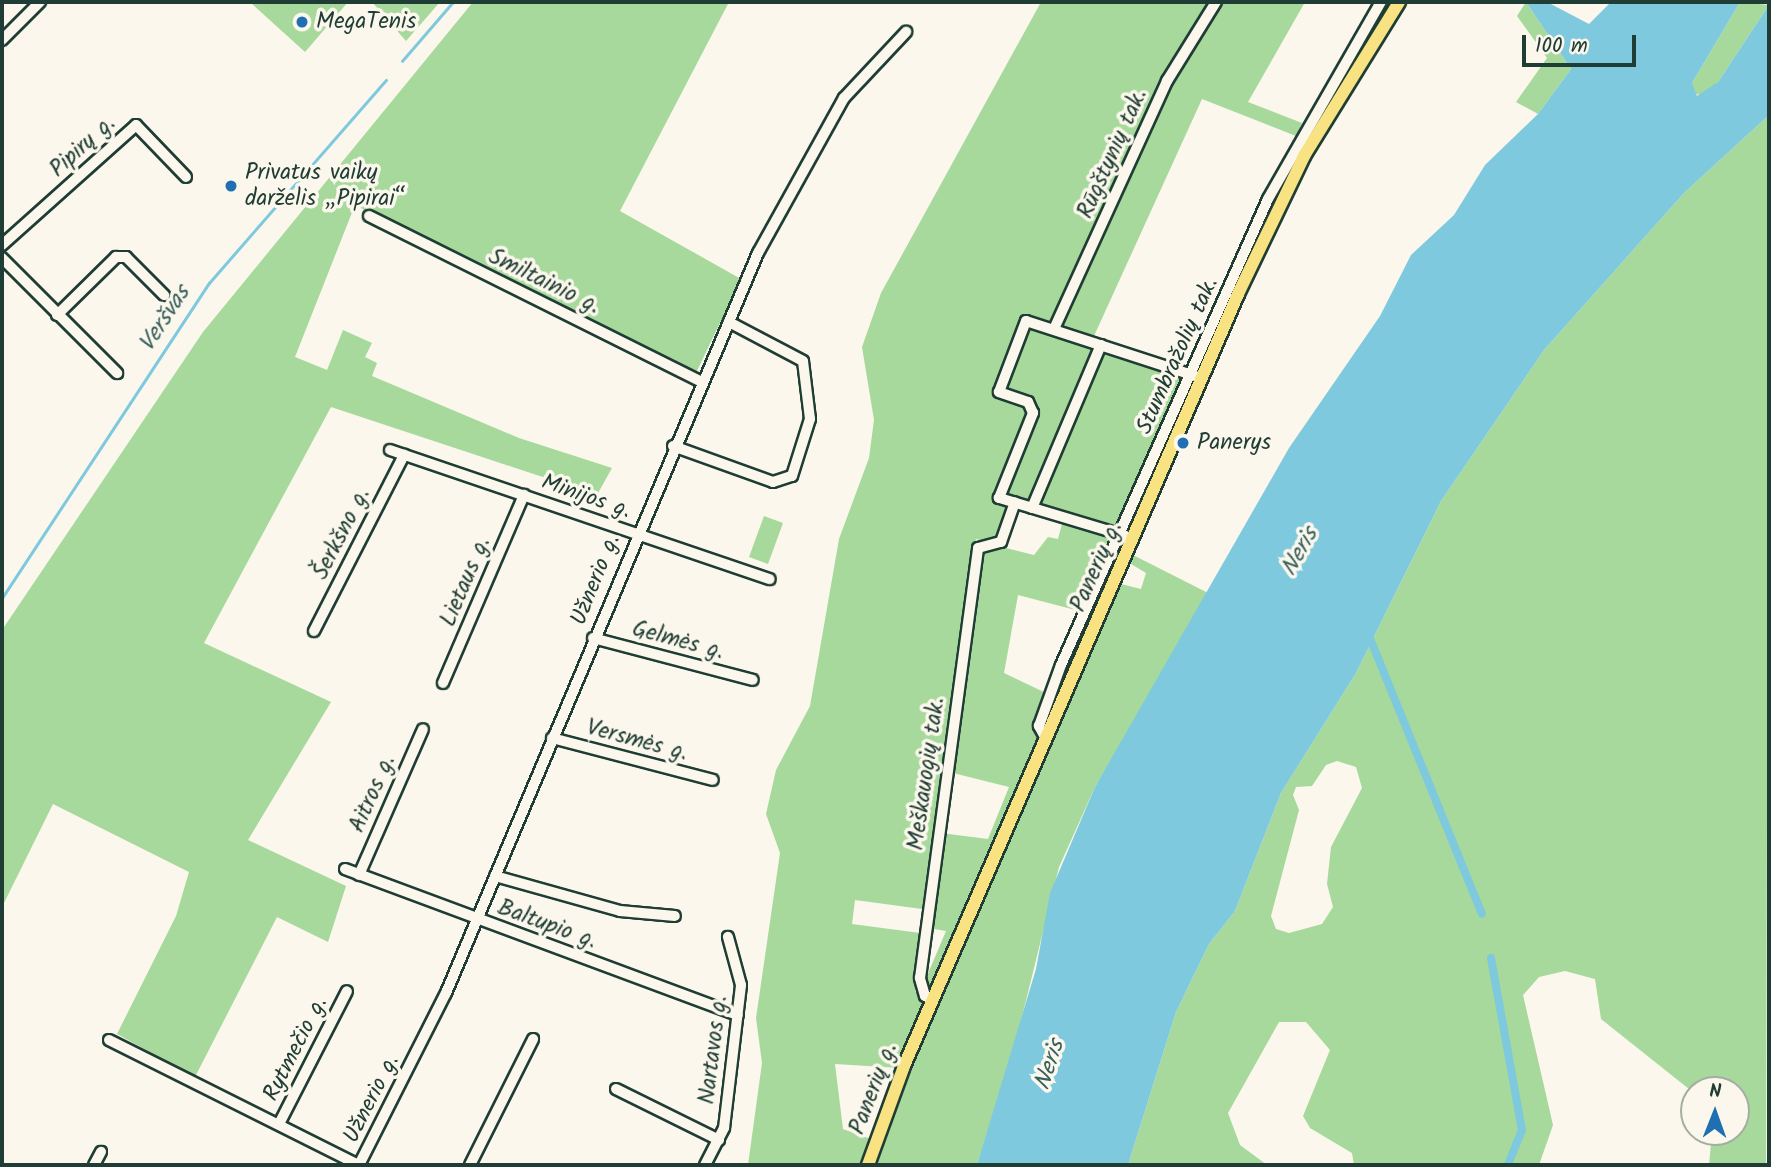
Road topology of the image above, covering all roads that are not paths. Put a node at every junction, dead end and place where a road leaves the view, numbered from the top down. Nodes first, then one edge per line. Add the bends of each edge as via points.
1 (40, 2) edge
2 (1216, 2) edge
3 (1381, 2) edge
4 (1399, 2) edge
5 (906, 32) dead end
6 (2, 40) edge
7 (186, 177) dead end
8 (369, 216) dead end
9 (2, 245) edge
10 (2, 258) edge
11 (164, 295) dead end
12 (57, 315) junction
13 (729, 322) junction
14 (1055, 329) junction
15 (1101, 345) junction
16 (117, 373) dead end
17 (1196, 376) junction
18 (702, 382) junction
19 (673, 446) junction
20 (390, 450) dead end
21 (404, 455) junction
22 (524, 495) junction
23 (1015, 502) junction
24 (1032, 508) junction
25 (636, 534) junction
26 (1127, 536) junction
27 (770, 579) dead end
28 (314, 631) dead end
29 (593, 638) junction
30 (753, 680) dead end
31 (443, 684) dead end
32 (423, 729) dead end
33 (552, 737) junction
34 (713, 780) dead end
35 (345, 869) dead end
36 (359, 875) junction
37 (495, 876) junction
38 (675, 916) dead end
39 (477, 920) junction
40 (728, 937) dead end
41 (347, 991) dead end
42 (933, 1000) junction
43 (738, 1015) junction
44 (533, 1039) dead end
45 (109, 1040) dead end
46 (616, 1089) dead end
47 (279, 1124) junction
48 (719, 1140) junction
49 (101, 1152) dead end
50 (94, 1165) edge
51 (359, 1165) edge
52 (470, 1165) edge
53 (705, 1165) edge
54 (868, 1165) edge

1 - 6 street
2 - 14 street, Rūgštynių tak. via 1167,81
3 - 17 street, Stumbražolių tak. via 1292,149
4 - 17 main road, Panerių g. via 1304,156
5 - 13 street, Užnerio g. via 844,98 758,253
7 - 9 street, Pipirų g. via 136,125
8 - 18 street, Smiltainio g.
10 - 12 street
11 - 12 street via 126,257 116,257
12 - 16 street
13 - 18 street, Užnerio g.
13 - 19 street via 803,361 810,419 792,476 774,482
14 - 15 street
14 - 23 street via 1026,321 999,392 1028,402 1033,413 999,498
15 - 17 street
15 - 24 street
17 - 26 main road, Panerių g.
18 - 19 street, Užnerio g.
19 - 25 street, Užnerio g.
20 - 21 street, Minijos g.
21 - 22 street, Minijos g.
21 - 28 street, Šerkšno g.
22 - 25 street, Minijos g.
22 - 31 street, Lietaus g.
23 - 24 street
23 - 42 street, Meškauogių tak. via 1001,542 978,548 921,967 923,992
24 - 26 street
25 - 27 street, Minijos g.
25 - 29 street, Užnerio g.
26 - 42 main road, Panerių g.
29 - 30 street, Gelmės g.
29 - 33 street, Užnerio g.
32 - 36 street, Aitros g.
33 - 34 street, Versmės g.
33 - 37 street, Užnerio g.
35 - 36 street, Baltupio g.
36 - 39 street, Baltupio g.
37 - 38 street via 620,911
37 - 39 street, Užnerio g.
39 - 43 street, Baltupio g.
39 - 51 street, Užnerio g.
40 - 43 street, Nartavos g. via 741,985
41 - 47 street, Rytmečio g.
42 - 54 main road, Panerių g.
43 - 48 street, Nartavos g.
44 - 52 street
45 - 47 street
46 - 48 street
47 - 51 street
48 - 53 street, Nartavos g.
49 - 50 street

